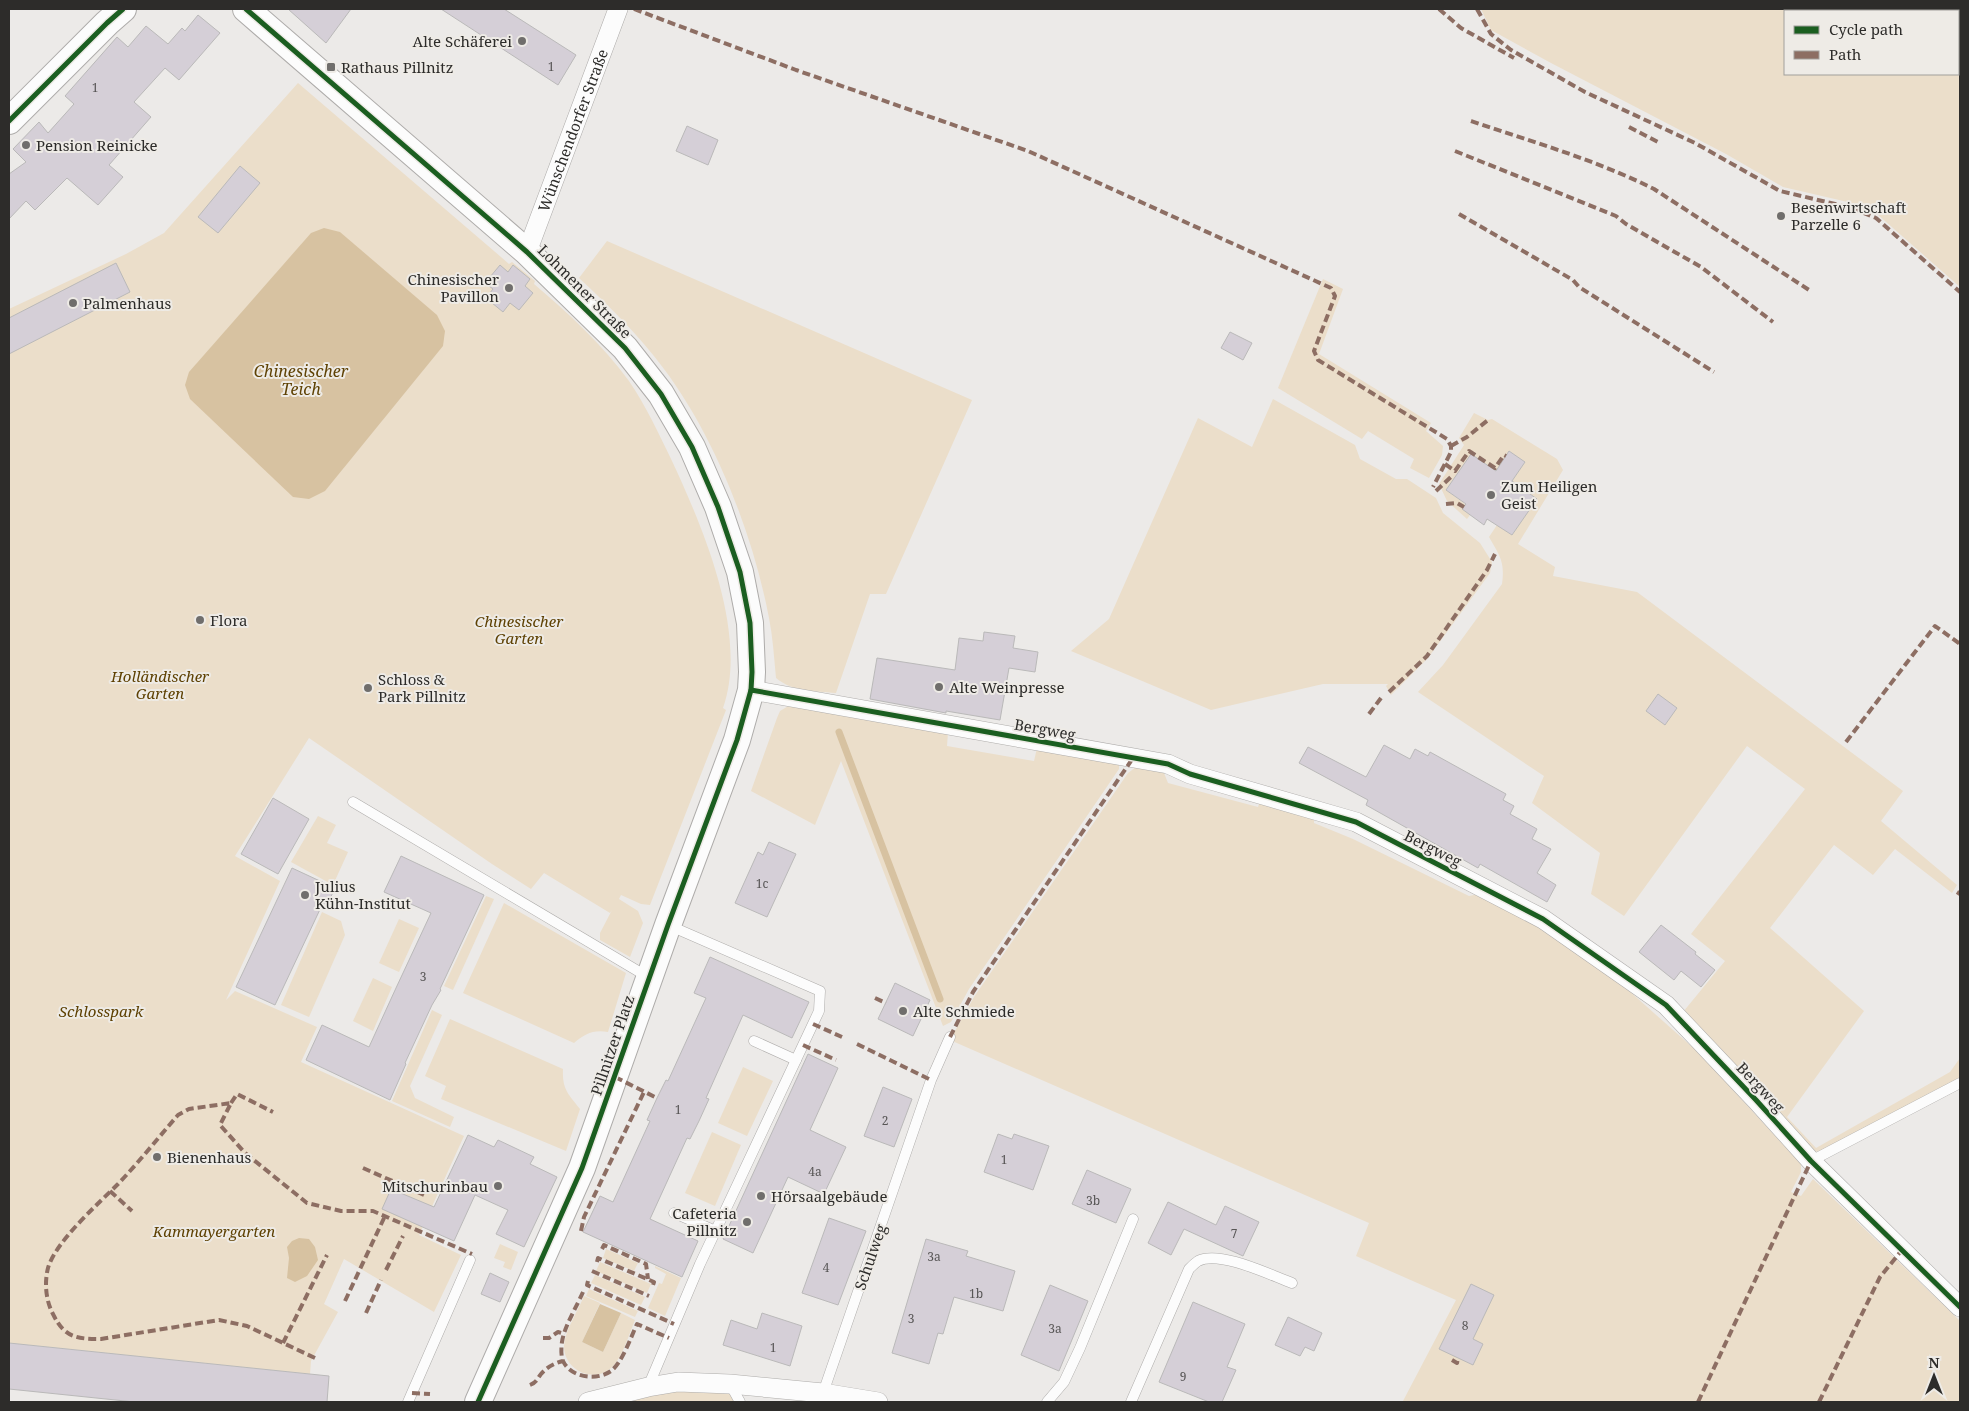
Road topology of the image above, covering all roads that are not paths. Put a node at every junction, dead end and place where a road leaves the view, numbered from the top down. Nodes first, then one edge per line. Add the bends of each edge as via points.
1 (123, 9) edge
2 (246, 9) edge
3 (618, 9) edge
4 (9, 121) edge
5 (527, 252) junction
6 (751, 690) junction
7 (353, 802) dead end
8 (668, 925) junction
9 (649, 977) junction
10 (950, 1037) dead end
11 (754, 1041) dead end
12 (796, 1060) junction
13 (1960, 1083) edge
14 (1811, 1161) junction
15 (674, 1212) dead end
16 (1133, 1219) dead end
17 (716, 1230) junction
18 (470, 1260) dead end
19 (1292, 1284) dead end
20 (1960, 1307) edge
21 (730, 1384) junction
22 (648, 1387) junction
23 (823, 1392) junction
24 (849, 1400) edge
25 (408, 1402) edge
26 (478, 1402) edge
27 (588, 1402) edge
28 (740, 1402) edge
29 (878, 1402) edge
30 (1047, 1402) edge
31 (1131, 1402) edge

1 - 4 main road
2 - 5 main road, Lohmener Straße
3 - 5 street, Wünschendorfer Straße
5 - 6 main road, Lohmener Straße via 625,348 661,394 692,447 718,507 740,572 750,623
6 - 8 main road, Pillnitzer Platz via 737,740
6 - 14 street, Bergweg via 1168,764 1190,774 1356,822 1543,919 1666,1005
7 - 9 lane
8 - 9 main road, Pillnitzer Platz
8 - 12 lane via 820,990 819,1011
9 - 26 main road, Pillnitzer Platz via 582,1168
10 - 23 lane, Schulweg via 931,1080
11 - 12 lane
12 - 17 lane
13 - 14 lane
14 - 20 street, Bergweg
15 - 17 lane
16 - 30 lane via 1080,1348 1064,1382
17 - 22 lane
18 - 25 lane
19 - 31 lane via 1231,1261 1212,1258 1198,1261 1189,1269
21 - 22 street via 678,1382
21 - 23 street
21 - 28 lane
22 - 27 street
23 - 24 street
24 - 29 street

